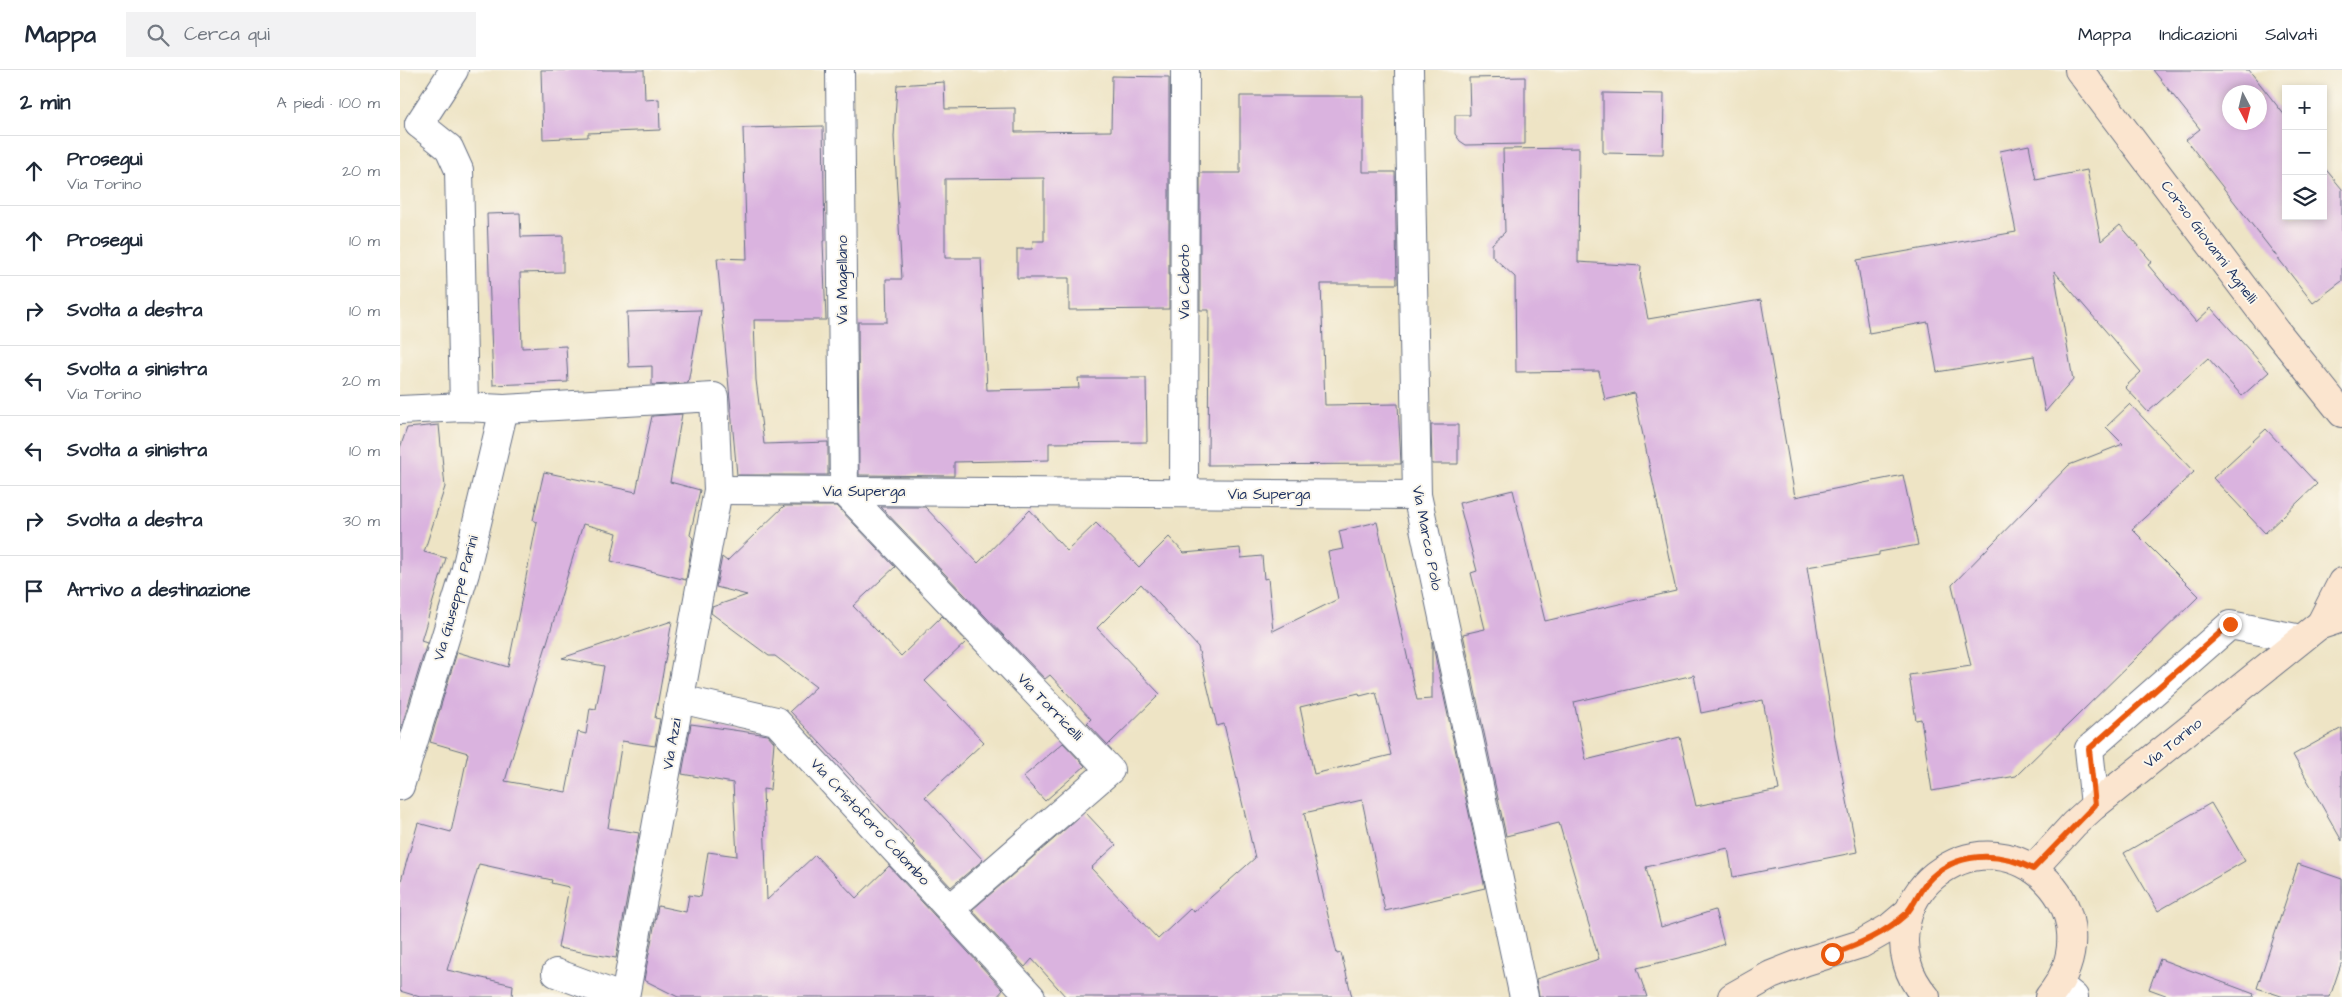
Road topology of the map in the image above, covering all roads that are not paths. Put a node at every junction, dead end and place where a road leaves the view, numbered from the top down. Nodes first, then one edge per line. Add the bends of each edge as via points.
1 (454, 70) edge
2 (840, 70) edge
3 (1185, 70) edge
4 (1409, 70) edge
5 (2079, 70) edge
6 (409, 128) edge
7 (464, 407) junction
8 (504, 409) junction
9 (400, 410) edge
10 (2342, 413) edge
11 (718, 490) junction
12 (844, 491) junction
13 (1184, 493) junction
14 (1417, 495) junction
15 (2342, 582) edge
16 (2321, 627) edge
17 (680, 699) junction
18 (400, 786) edge
19 (2095, 805) junction
20 (2033, 869) junction
21 (950, 909) junction
22 (1908, 912) junction
23 (556, 973) dead end
24 (2061, 993) edge
25 (621, 997) edge
26 (625, 997) edge
27 (1031, 997) edge
28 (1524, 997) edge
29 (1732, 997) edge
30 (1926, 997) edge

1 - 6 street
2 - 12 street, Via Magellano
3 - 13 street, Via Caboto
4 - 14 street, Via Marco Polo
5 - 10 street, Corso Giovanni Agnelli
6 - 7 street via 449,148 459,170
7 - 8 street
7 - 9 street
8 - 11 street via 714,397
8 - 18 street, Via Giuseppe Parini via 465,573
11 - 12 street, Via Superga
11 - 17 street, Via Azzi
12 - 13 street, Via Superga
12 - 21 street, Via Torricelli via 1110,770
13 - 14 street, Via Superga
14 - 28 street, Via Marco Polo
15 - 16 street, Via Torino
16 - 19 street, Via Torino
16 - 19 street via 2230,624 2089,749
17 - 21 street, Via Cristoforo Colombo via 776,721
17 - 26 street, Via Azzi
19 - 20 street, Via Torino
20 - 22 street via 2016,860 1997,856 1960,860 1928,880
20 - 24 street via 2056,892 2070,921 2071,954
21 - 27 street, Via Cristoforo Colombo
22 - 29 street via 1862,944 1804,962
22 - 30 street via 1904,930 1906,964
23 - 25 street

